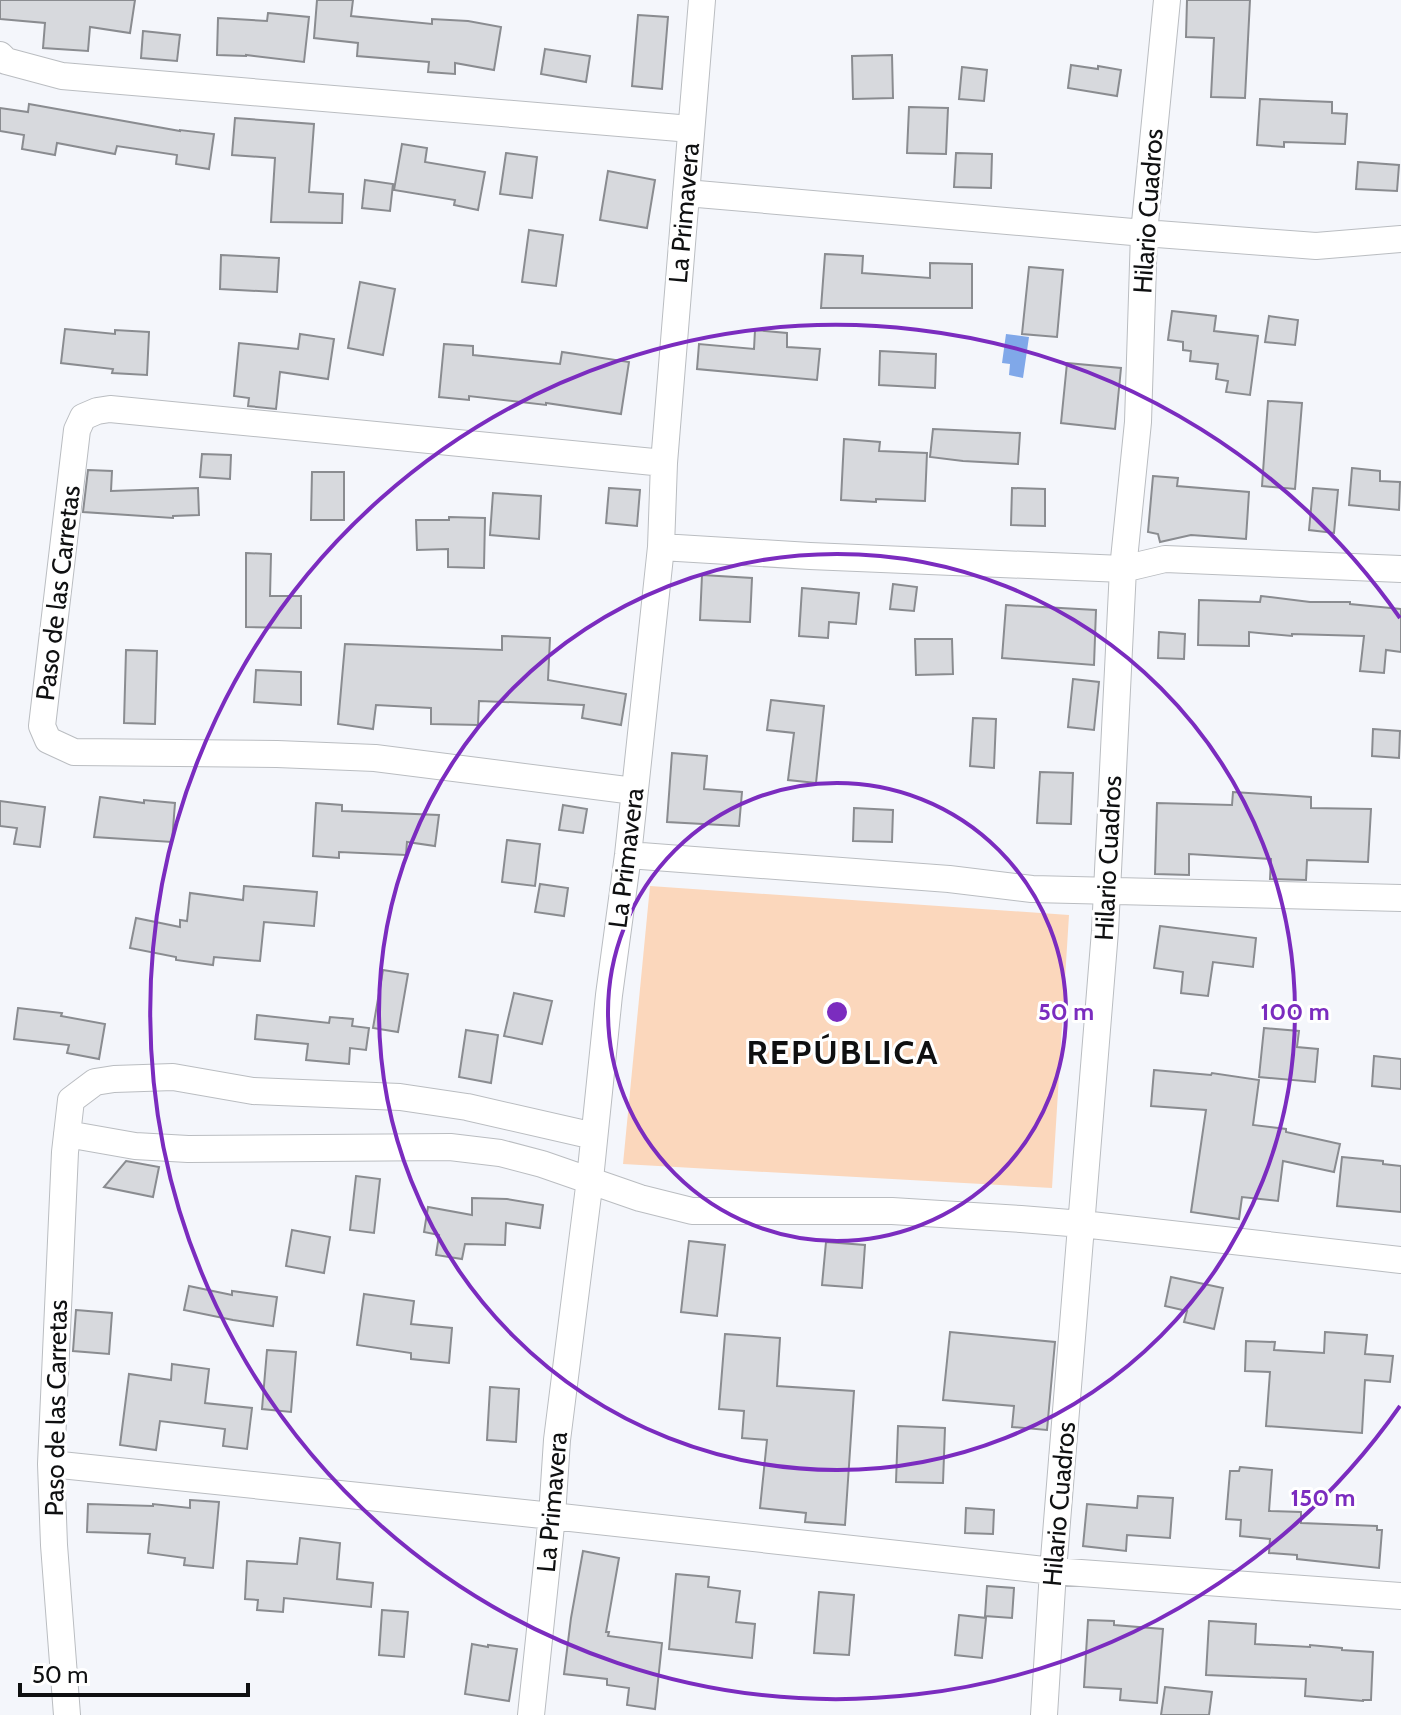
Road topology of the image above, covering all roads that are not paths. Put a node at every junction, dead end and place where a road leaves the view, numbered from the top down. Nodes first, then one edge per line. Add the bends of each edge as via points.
1 (702, 0) edge
2 (1167, 0) edge
3 (0, 55) edge
4 (691, 129) junction
5 (686, 193) junction
6 (1144, 233) junction
7 (1401, 239) edge
8 (664, 463) junction
9 (661, 547) junction
10 (1123, 569) junction
11 (1401, 569) edge
12 (634, 791) junction
13 (628, 855) junction
14 (1107, 891) junction
15 (1401, 898) edge
16 (67, 1134) junction
17 (594, 1136) junction
18 (590, 1179) junction
19 (1082, 1224) junction
20 (1401, 1260) edge
21 (51, 1464) junction
22 (552, 1516) junction
23 (1053, 1571) junction
24 (1401, 1596) edge
25 (67, 1715) edge
26 (531, 1715) edge
27 (1044, 1715) edge

1 - 4 street, La Primavera
2 - 6 street, Hilario Cuadros
3 - 4 street via 62,76
4 - 5 street, La Primavera
5 - 6 street
5 - 8 street, La Primavera
6 - 7 street via 1316,246
6 - 10 street, Hilario Cuadros via 1138,422
8 - 9 street, La Primavera
8 - 12 street, Paso de las Carretas via 97,411 83,417 77,430 42,726 48,740 74,752 375,758
9 - 10 street
9 - 12 street, La Primavera
10 - 11 street via 1165,559
10 - 14 street, Hilario Cuadros
12 - 13 street, La Primavera
13 - 14 street
13 - 17 street, La Primavera
14 - 15 street
14 - 19 street, Hilario Cuadros
16 - 17 street, Paso de las Carretas via 71,1100 95,1082 173,1077 253,1091 400,1097
16 - 18 street via 188,1149 450,1147 500,1153
16 - 21 street, Paso de las Carretas
17 - 18 street, La Primavera
18 - 19 street via 692,1211 892,1211
18 - 22 street, La Primavera
19 - 20 street
19 - 23 street, Hilario Cuadros
21 - 22 street
21 - 25 street, Paso de las Carretas
22 - 23 street
22 - 26 street, La Primavera
23 - 24 street
23 - 27 street, Hilario Cuadros

